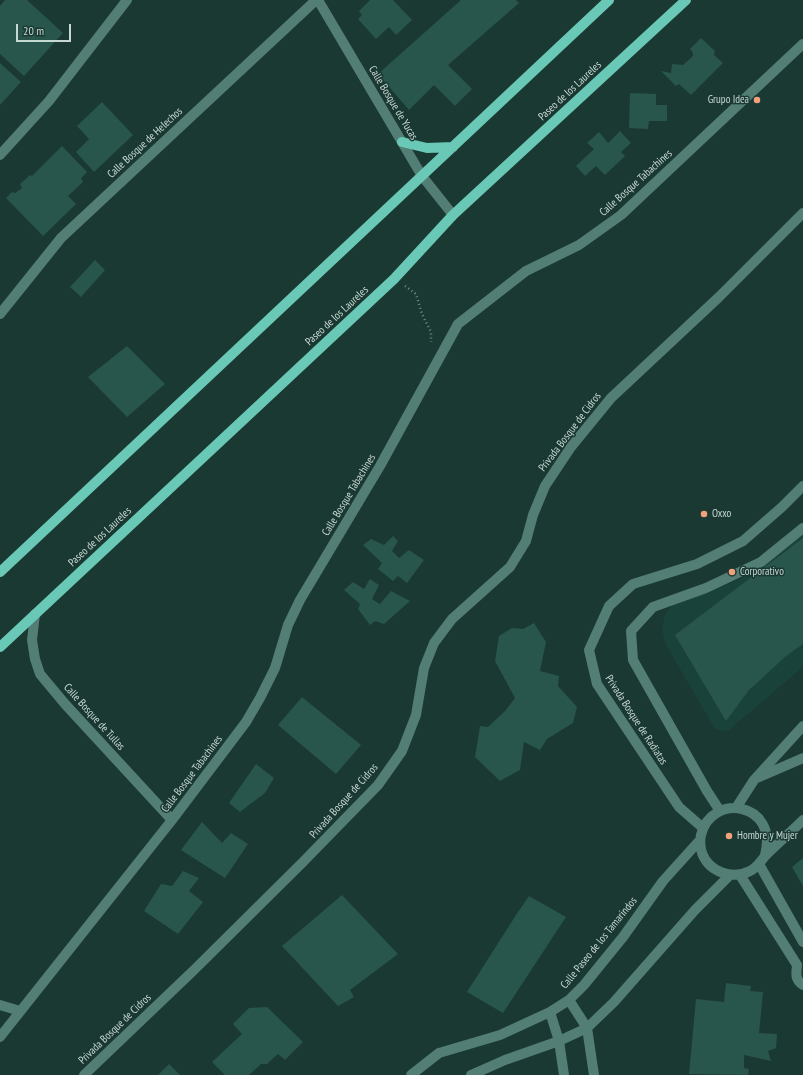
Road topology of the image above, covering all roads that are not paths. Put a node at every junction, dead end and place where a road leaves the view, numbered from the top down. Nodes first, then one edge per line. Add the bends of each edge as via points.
1 (127, 0) edge
2 (317, 0) edge
3 (609, 0) edge
4 (686, 0) edge
5 (803, 44) edge
6 (402, 142) junction
7 (453, 147) junction
8 (0, 155) edge
9 (422, 176) junction
10 (803, 213) edge
11 (453, 215) junction
12 (0, 314) edge
13 (803, 486) edge
14 (803, 528) edge
15 (0, 572) edge
16 (35, 614) junction
17 (0, 647) edge
18 (803, 726) edge
19 (803, 758) edge
20 (754, 780) junction
21 (736, 808) junction
22 (720, 811) junction
23 (172, 820) junction
24 (803, 820) edge
25 (703, 828) junction
26 (700, 840) junction
27 (765, 855) junction
28 (759, 864) junction
29 (730, 875) junction
30 (740, 875) junction
31 (803, 942) edge
32 (803, 985) edge
33 (569, 1000) junction
34 (0, 1005) edge
35 (20, 1012) junction
36 (550, 1012) junction
37 (587, 1028) junction
38 (0, 1037) edge
39 (559, 1041) junction
40 (84, 1075) edge
41 (411, 1075) edge
42 (471, 1075) edge
43 (564, 1075) edge
44 (594, 1075) edge

1 - 8 street via 49,102
2 - 6 street, Calle Bosque de Yucas
2 - 12 street, Calle Bosque de Helechos via 61,238
3 - 7 main road
4 - 11 main road, Paseo de los Laureles
5 - 23 street, Calle Bosque Tabachines via 621,215 579,245 526,271 458,324 380,466 300,600 288,625 275,668 260,698 246,722
6 - 7 main road via 427,148
6 - 9 street, Calle Bosque de Yucas
7 - 9 main road
9 - 11 street, Calle Bosque de Yucas
9 - 15 main road
10 - 40 street, Privada Bosque de Cidros via 719,297 611,398 571,447 545,486 526,541 510,567 452,619 434,643 424,668 416,714 402,751 378,785 302,864
11 - 16 main road, Paseo de los Laureles via 394,279
13 - 25 street, Privada Bosque de Radiatas via 743,541 697,564 633,584 609,606 589,650 597,684 679,807
14 - 22 street via 761,562 706,588 653,606 631,631 633,660
16 - 17 main road, Paseo de los Laureles
16 - 23 street, Calle Bosque de Tullas via 32,640 40,674
18 - 20 street
19 - 20 street
20 - 21 street
21 - 22 street
21 - 27 street via 746,810 763,824 768,845
22 - 25 street via 710,818
23 - 35 street, Calle Bosque Tabachines
24 - 27 street
25 - 26 street
26 - 29 street via 702,853 708,863 718,871
26 - 33 street, Calle Paseo de los Tamarindos via 663,880 623,937
27 - 28 street
28 - 30 street via 751,871
28 - 31 street
29 - 30 street
29 - 37 street
30 - 32 street via 797,965 796,978
33 - 36 street, Calle Paseo de los Tamarindos
33 - 37 street
34 - 35 street
35 - 38 street, Calle Bosque Tabachines
36 - 39 street
36 - 41 street, Calle Paseo de los Tamarindos via 500,1035 439,1053
37 - 39 street
37 - 44 street
39 - 42 street
39 - 43 street

